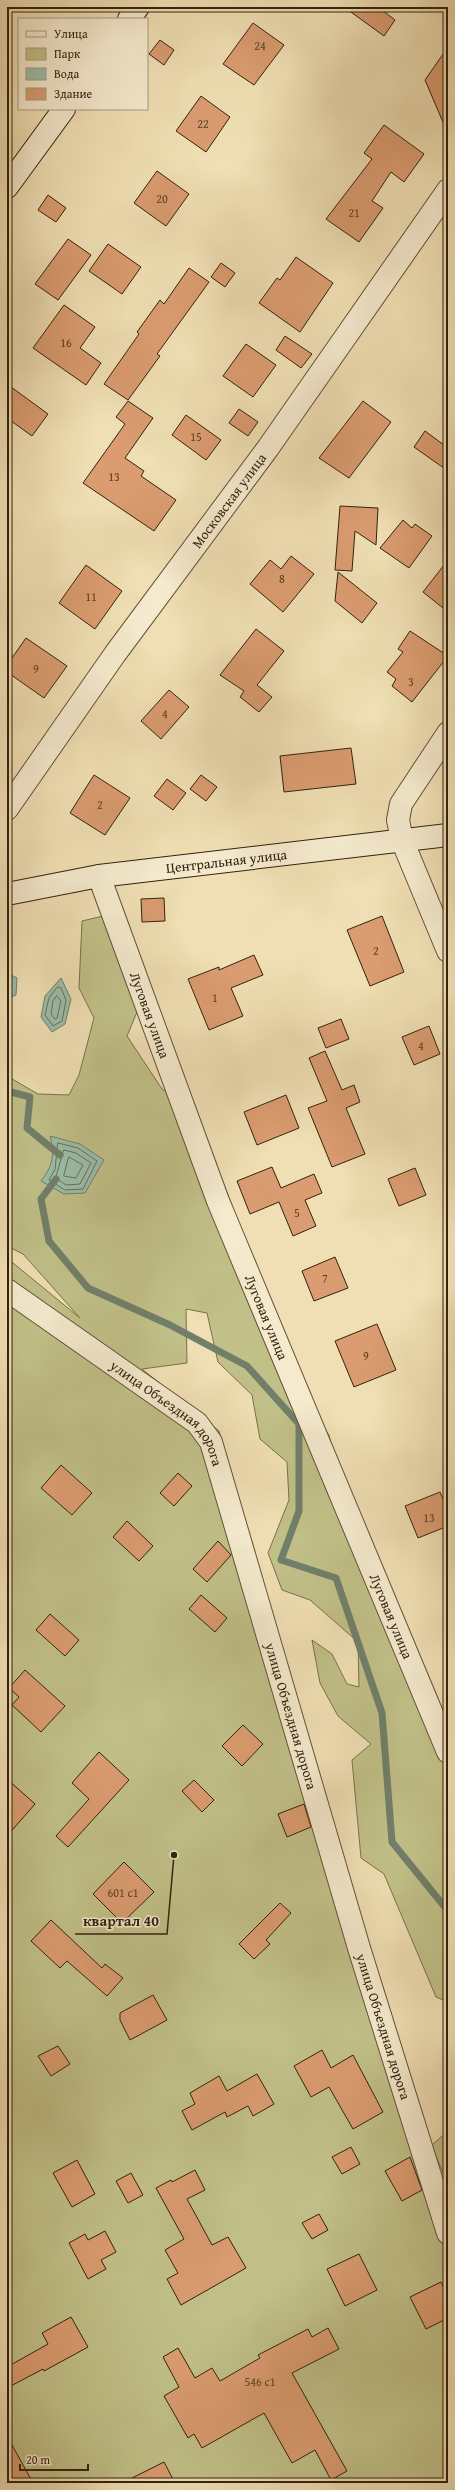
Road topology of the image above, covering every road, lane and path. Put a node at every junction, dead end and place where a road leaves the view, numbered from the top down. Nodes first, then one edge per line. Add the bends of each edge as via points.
1 (138, 7) edge
2 (130, 18) edge
3 (63, 110) edge
4 (7, 187) edge
5 (448, 190) edge
6 (448, 733) edge
7 (7, 809) edge
8 (448, 835) edge
9 (402, 840) junction
10 (100, 876) junction
11 (7, 894) edge
12 (448, 951) edge
13 (7, 1290) edge
14 (448, 1752) edge
15 (448, 2233) edge

1 - 2 street
3 - 4 street
5 - 7 street, Московская улица via 268,448 115,654
6 - 9 street via 401,804 398,820
8 - 9 street, Центральная улица
9 - 10 street, Центральная улица
9 - 12 street
10 - 11 street, Центральная улица
10 - 14 street, Луговая улица via 218,1201
13 - 15 street, улица Объездная дорога via 197,1423 211,1442 359,1948

